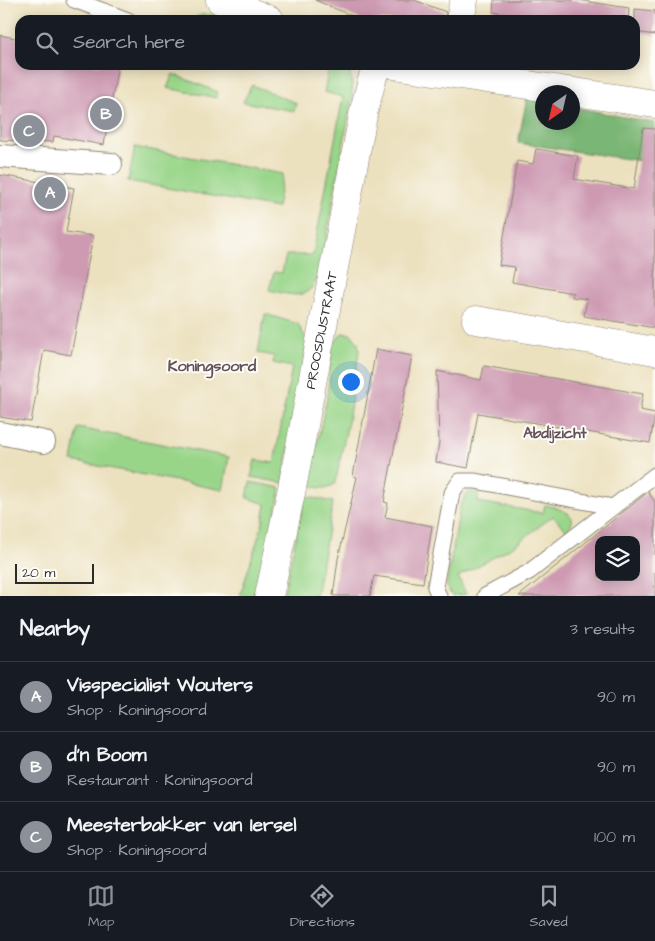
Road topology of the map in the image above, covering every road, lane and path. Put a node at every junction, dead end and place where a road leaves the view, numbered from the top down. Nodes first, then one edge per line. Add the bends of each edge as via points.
1 (74, 0) edge
2 (220, 0) edge
3 (464, 0) edge
4 (114, 15) edge
5 (258, 15) edge
6 (461, 15) edge
7 (375, 70) edge
8 (458, 70) edge
9 (655, 104) edge
10 (0, 156) edge
11 (110, 164) dead end
12 (476, 320) dead end
13 (655, 351) edge
14 (0, 433) edge
15 (44, 442) dead end
16 (655, 475) edge
17 (613, 507) junction
18 (268, 596) edge
19 (439, 596) edge
20 (484, 596) edge

1 - 4 lane
2 - 5 street
3 - 6 street
7 - 18 street, PROOSDIJSTRAAT via 364,110 292,488
8 - 9 street
10 - 11 street
12 - 13 street
14 - 15 street
16 - 17 lane
17 - 19 lane via 460,481 452,493 449,509 435,587
17 - 20 lane via 529,572

